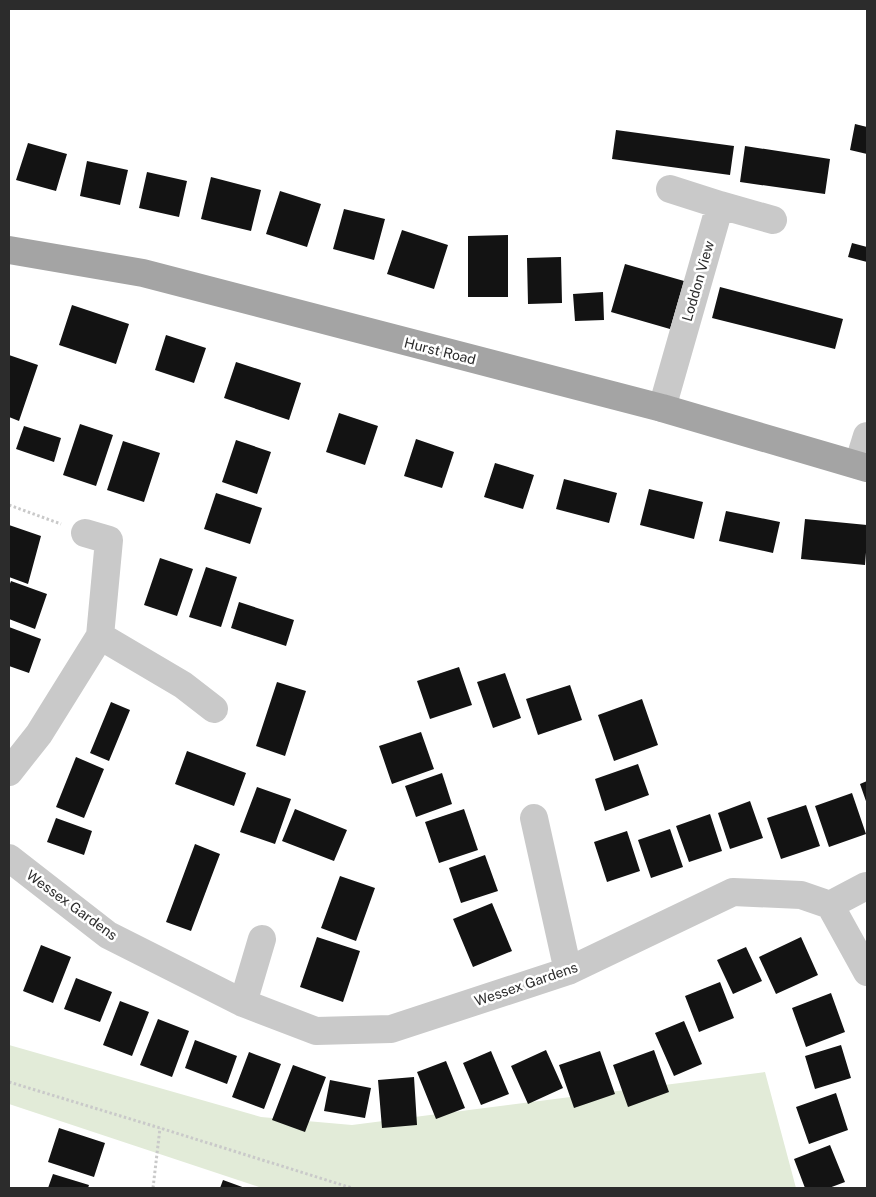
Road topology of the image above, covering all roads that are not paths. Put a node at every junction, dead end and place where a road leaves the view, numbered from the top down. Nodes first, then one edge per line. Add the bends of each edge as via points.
1 (670, 189) dead end
2 (720, 204) junction
3 (773, 220) dead end
4 (9, 250) edge
5 (662, 408) junction
6 (867, 436) edge
7 (863, 467) edge
8 (85, 533) road end
9 (100, 636) junction
10 (214, 709) dead end
11 (9, 772) edge
12 (534, 818) dead end
13 (9, 858) edge
14 (866, 886) dead end
15 (830, 905) junction
16 (262, 939) dead end
17 (568, 971) junction
18 (867, 972) edge
19 (243, 1003) junction

1 - 2 street
2 - 3 street
2 - 5 street, Loddon View
4 - 5 main road, Hurst Road via 143,273
5 - 7 main road, Hurst Road
6 - 7 street
8 - 9 street via 109,540
9 - 10 street via 190,677
9 - 11 street via 39,734
12 - 17 street
13 - 19 street, Wessex Gardens via 108,935
14 - 15 street
15 - 17 street, Wessex Gardens via 801,895 733,892
15 - 18 street
16 - 19 street
17 - 19 street, Wessex Gardens via 391,1029 316,1031

